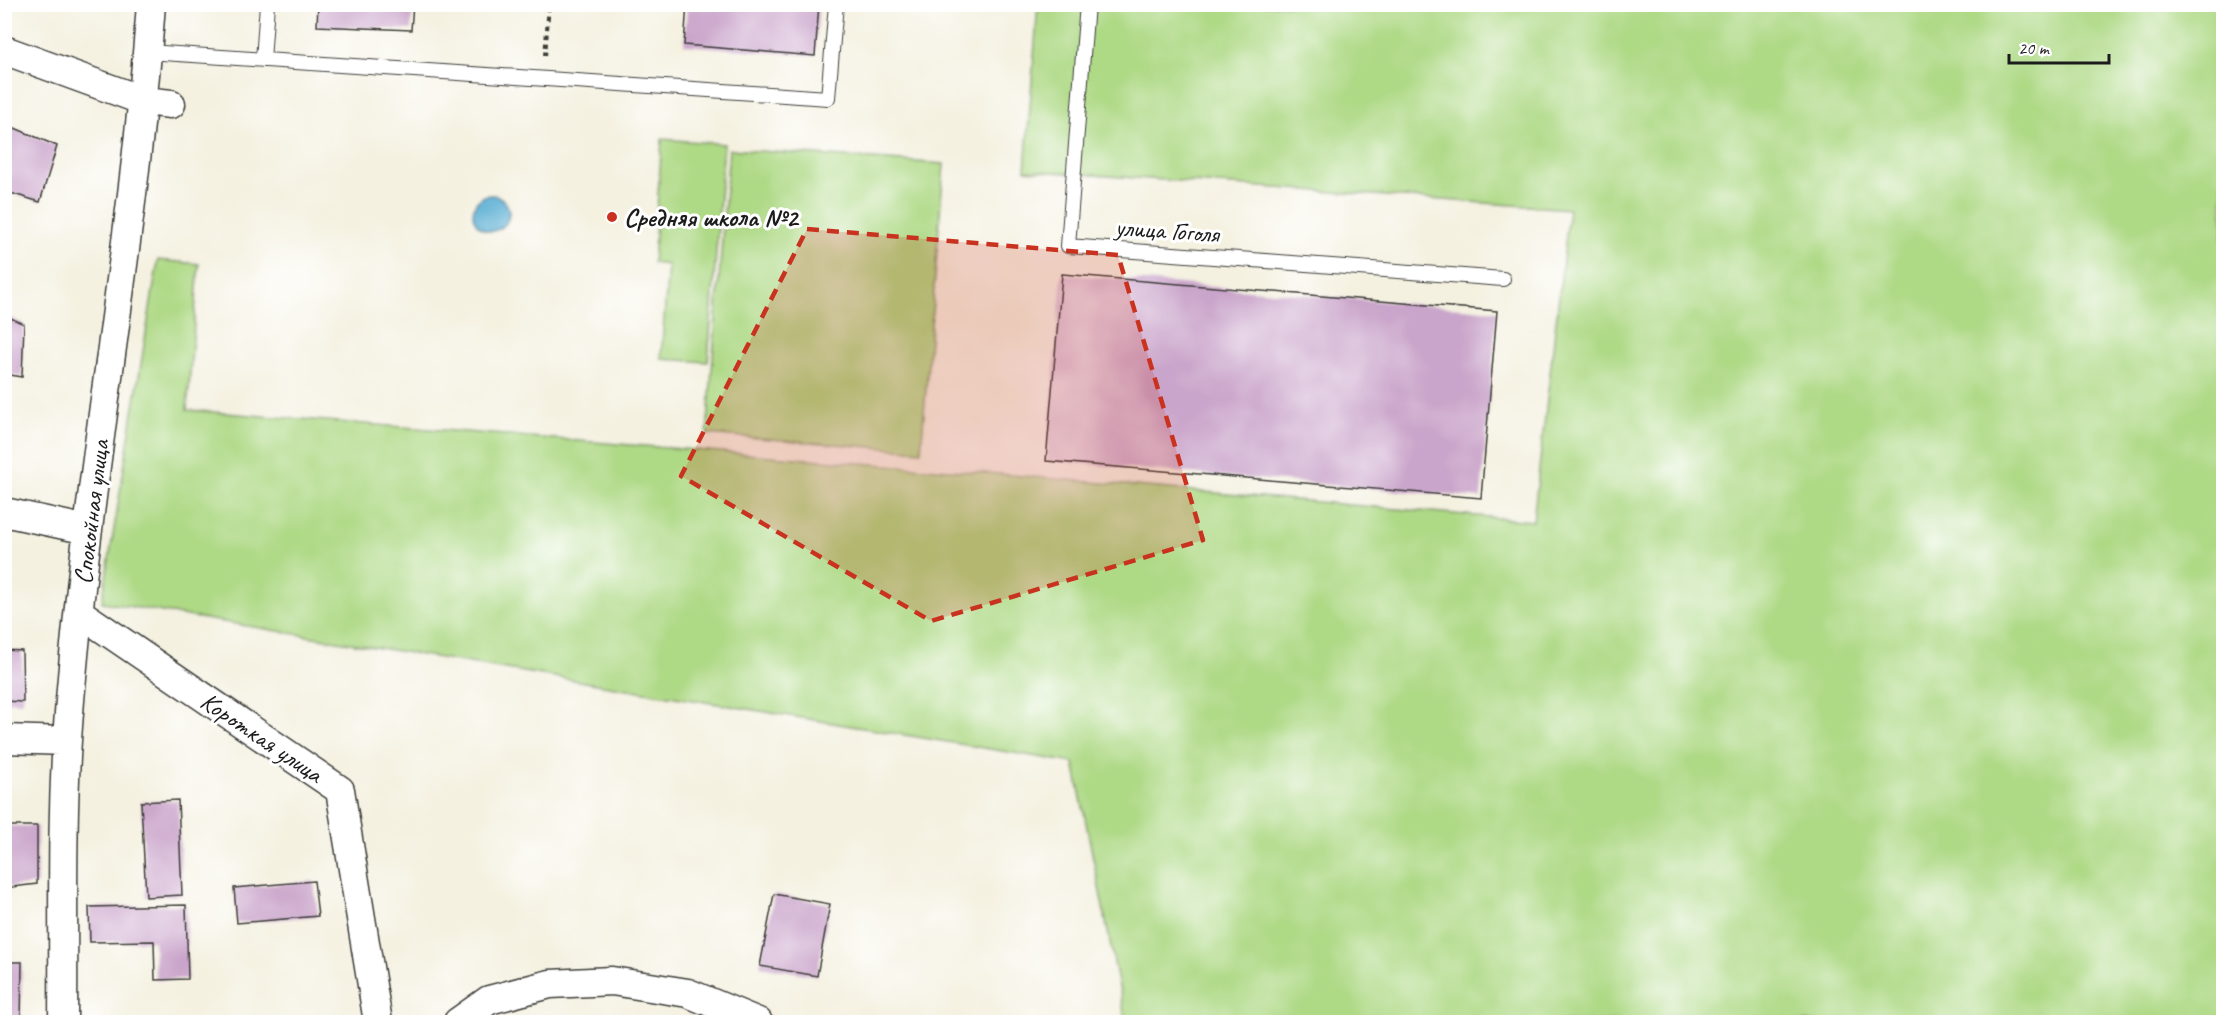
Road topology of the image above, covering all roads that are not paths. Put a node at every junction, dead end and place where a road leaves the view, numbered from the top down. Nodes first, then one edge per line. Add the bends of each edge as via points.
1 (151, 4) edge
2 (267, 4) edge
3 (836, 4) edge
4 (1087, 4) edge
5 (4, 50) edge
6 (148, 52) junction
7 (263, 60) junction
8 (158, 103) junction
9 (1503, 279) dead end
10 (4, 512) edge
11 (88, 530) junction
12 (80, 613) junction
13 (4, 739) edge
14 (67, 741) junction
15 (63, 1023) edge
16 (378, 1023) edge
17 (458, 1023) edge
18 (758, 1023) edge

1 - 6 street, Спокойная улица
2 - 7 lane
3 - 7 lane via 828,98
4 - 9 lane, улица Гоголя via 1068,246
5 - 8 street
6 - 7 lane
6 - 8 street, Спокойная улица
8 - 11 street, Спокойная улица
10 - 11 street
11 - 12 street, Спокойная улица
12 - 14 street, Спокойная улица
12 - 16 street, Короткая улица via 340,790
13 - 14 street
14 - 15 street, Спокойная улица
17 - 18 street via 489,1000 550,984 612,981 688,993

